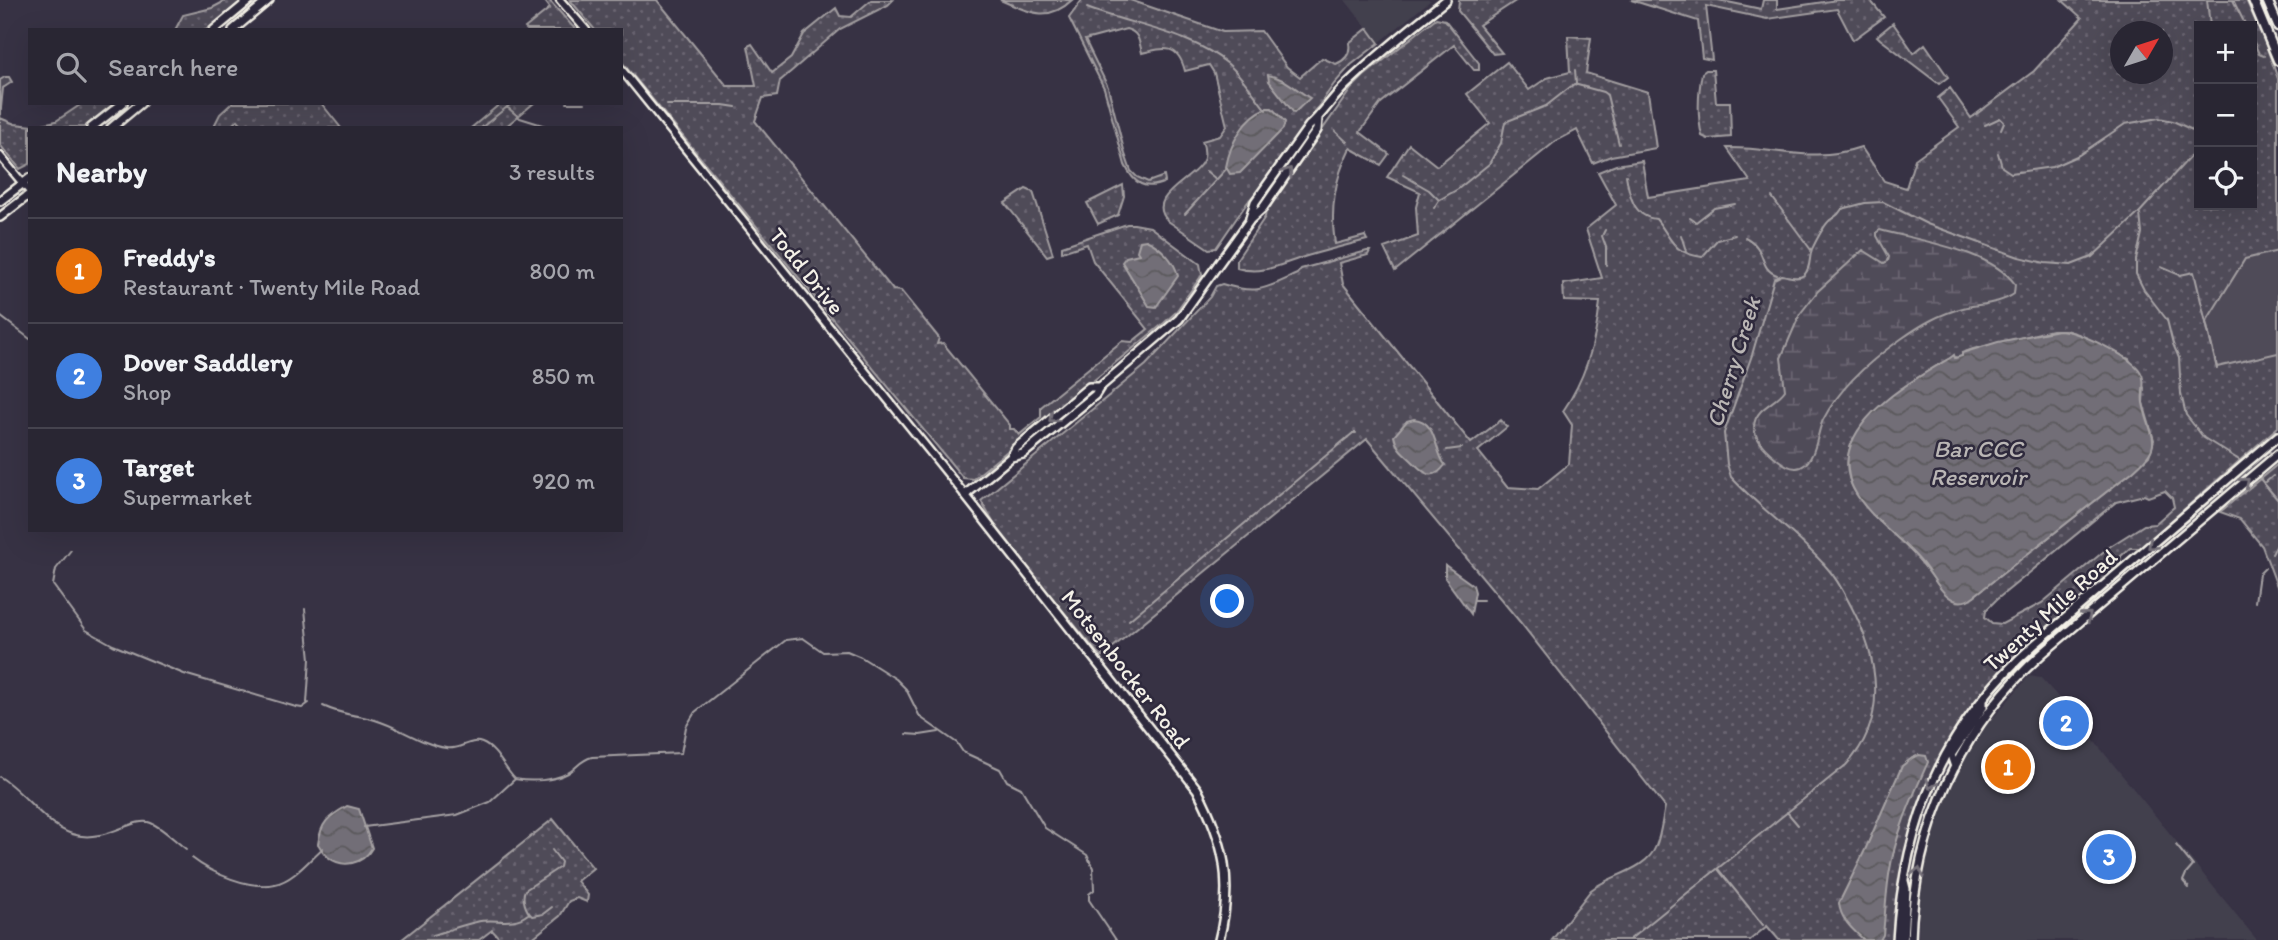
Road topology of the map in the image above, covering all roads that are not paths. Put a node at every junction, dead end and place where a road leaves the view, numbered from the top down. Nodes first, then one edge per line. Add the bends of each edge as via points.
1 (250, 0) edge
2 (269, 0) edge
3 (560, 0) edge
4 (1446, 0) edge
5 (2253, 0) edge
6 (2267, 0) edge
7 (2278, 26) edge
8 (216, 28) edge
9 (235, 28) edge
10 (584, 28) edge
11 (2278, 60) edge
12 (623, 71) edge
13 (120, 105) edge
14 (139, 105) edge
15 (94, 126) edge
16 (113, 126) edge
17 (0, 156) edge
18 (28, 180) edge
19 (23, 184) junction
20 (28, 190) edge
21 (28, 195) edge
22 (0, 201) edge
23 (0, 217) edge
24 (2278, 436) edge
25 (2277, 455) edge
26 (965, 495) junction
27 (1983, 698) junction
28 (1955, 767) junction
29 (1903, 877) junction
30 (1219, 940) edge
31 (1897, 940) edge
32 (1903, 940) edge
33 (1911, 940) edge

1 - 8 main road
2 - 9 main road
3 - 10 street
4 - 26 main road via 1355,76 1309,125 1255,202 1250,220 1179,319 1100,387 1090,387
5 - 11 main road
6 - 7 main road
12 - 26 street, Todd Drive
13 - 15 main road
14 - 16 main road
17 - 19 street
18 - 19 main road
19 - 20 street
19 - 22 main road
21 - 23 main road
24 -> 27 main road, Twenty Mile Road via 2034,645
28 -> 25 main road, Twenty Mile Road via 1983,720 2020,674
26 - 30 main road, Motsenbocker Road via 1196,789 1212,818 1225,864 1227,888
27 - 28 main road via 1983,707 1951,755
27 -> 29 main road, Twenty Mile Road via 1931,782 1914,827
33 -> 28 main road, Twenty Mile Road via 1923,848
29 - 31 main road, Twenty Mile Road
29 - 32 main road

